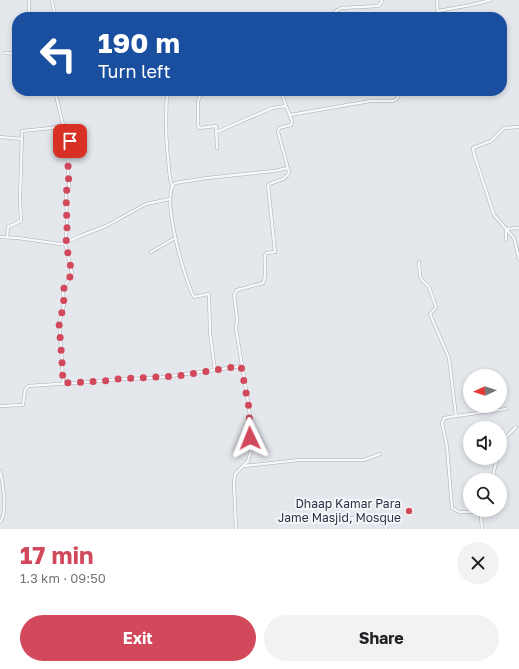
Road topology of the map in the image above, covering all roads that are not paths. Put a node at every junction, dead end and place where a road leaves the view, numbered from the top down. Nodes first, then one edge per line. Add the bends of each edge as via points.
1 (29, 0) edge
2 (52, 0) edge
3 (382, 0) edge
4 (437, 0) edge
5 (491, 0) edge
6 (438, 11) joint
7 (28, 12) edge
8 (54, 12) edge
9 (335, 12) edge
10 (5, 53) dead end
11 (12, 54) edge
12 (56, 96) edge
13 (167, 96) edge
14 (200, 96) edge
15 (283, 96) edge
16 (398, 96) edge
17 (286, 106) junction
18 (290, 115) junction
19 (63, 125) junction
20 (519, 127) edge
21 (217, 132) junction
22 (0, 137) edge
23 (22, 139) junction
24 (217, 148) dead end
25 (288, 168) junction
26 (172, 187) junction
27 (170, 199) junction
28 (519, 228) edge
29 (506, 229) junction
30 (0, 237) edge
31 (7, 237) junction
32 (175, 238) junction
33 (506, 240) dead end
34 (66, 244) junction
35 (151, 252) dead end
36 (519, 259) edge
37 (418, 262) dead end
38 (241, 366) junction
39 (215, 370) junction
40 (63, 383) junction
41 (0, 406) edge
42 (477, 413) edge
43 (456, 416) junction
44 (516, 427) dead end
45 (507, 436) edge
46 (380, 454) dead end
47 (244, 466) junction
48 (0, 471) edge
49 (0, 502) edge
50 (4, 502) junction
51 (340, 510) dead end
52 (463, 512) edge
53 (481, 517) edge
54 (0, 522) edge
55 (236, 529) edge
56 (386, 529) edge
57 (482, 529) edge

1 - 7 street
2 - 8 street
3 - 9 street via 379,6 341,8
4 - 6 street
5 - 6 street
10 - 11 street
12 - 19 street
13 - 26 street via 166,149
14 - 21 street via 198,128 216,126
15 - 17 street
16 - 18 street via 393,101 370,101
17 - 18 street
17 - 21 street via 272,108
18 - 25 street via 291,125 279,128 278,132
19 - 23 street via 22,131
19 - 34 street via 68,126 70,141 69,188 66,191
20 - 29 street via 504,128 491,141 473,148 494,214
21 - 24 street
22 - 23 street
23 - 31 street via 21,221 8,227
25 - 26 street via 175,183
25 - 38 street via 286,178 268,185 275,252 266,253 264,258 265,280 260,285 237,290 234,295
26 - 27 street
27 - 32 street
27 - 34 street via 146,204
28 - 29 street
29 - 33 street
29 - 36 street via 514,238
30 - 31 street
31 - 34 street
32 - 35 street
32 - 39 street via 193,295 209,295 210,333
34 - 40 street via 72,273 63,290 64,305 59,323
37 - 43 street via 420,276 429,287 436,307 430,314 432,321 449,358
38 - 39 street
38 - 47 street via 250,427 250,450
39 - 40 street via 178,376
40 - 41 street via 28,386 24,390 23,405
42 - 43 street
43 - 52 street via 444,418 442,423 447,447 452,508
44 - 45 street
46 - 47 street via 364,460 299,460
47 - 55 street via 235,474
48 - 50 street
49 - 50 street
50 - 54 street via 3,519
51 - 56 street via 340,518 377,519 386,525
53 - 57 street

